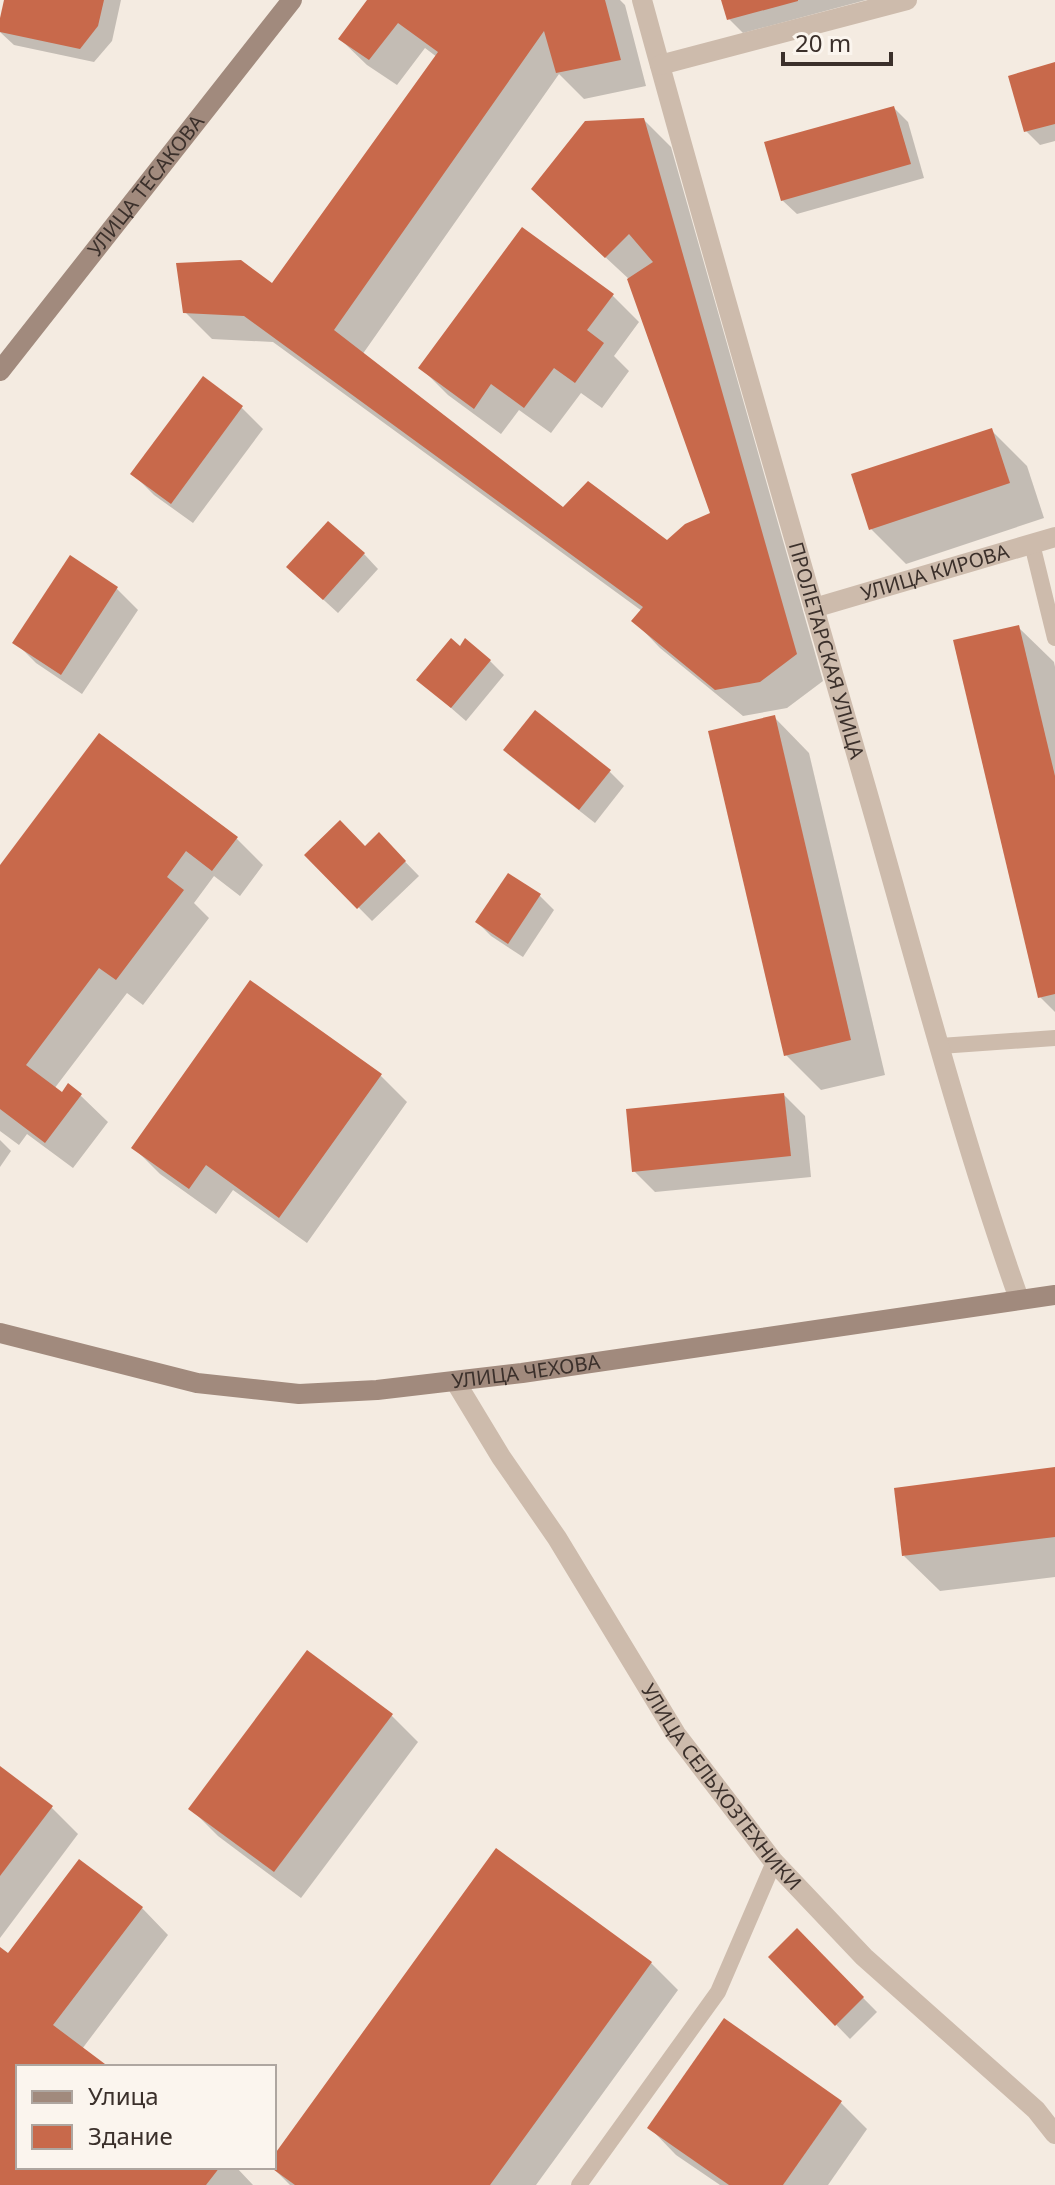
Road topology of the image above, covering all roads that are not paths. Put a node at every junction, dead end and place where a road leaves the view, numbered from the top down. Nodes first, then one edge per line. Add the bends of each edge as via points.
1 (292, 0) edge
2 (642, 0) edge
3 (907, 0) edge
4 (660, 65) junction
5 (0, 371) edge
6 (1055, 537) edge
7 (1032, 544) junction
8 (814, 608) junction
9 (1055, 638) edge
10 (1055, 1038) edge
11 (940, 1046) junction
12 (1055, 1295) edge
13 (1019, 1299) junction
14 (0, 1333) edge
15 (455, 1381) junction
16 (774, 1862) junction
17 (1055, 2134) edge
18 (579, 2185) edge

1 - 5 main road, УЛИЦА ТЕСАКОВА
2 - 4 street, ПРОЛЕТАРСКАЯ УЛИЦА
3 - 4 street
4 - 8 street, ПРОЛЕТАРСКАЯ УЛИЦА
6 - 7 street, УЛИЦА КИРОВА
7 - 8 street, УЛИЦА КИРОВА
7 - 9 lane
8 - 11 street, ПРОЛЕТАРСКАЯ УЛИЦА
10 - 11 lane
11 - 13 street, ПРОЛЕТАРСКАЯ УЛИЦА
12 - 13 main road, УЛИЦА ЧЕХОВА
13 - 15 main road, УЛИЦА ЧЕХОВА
14 - 15 main road, УЛИЦА ЧЕХОВА via 197,1383 299,1394
15 - 16 street, УЛИЦА СЕЛЬХОЗТЕХНИКИ via 676,1734
16 - 17 street, УЛИЦА СЕЛЬХОЗТЕХНИКИ via 864,1957 1036,2110
16 - 18 lane via 718,1992

